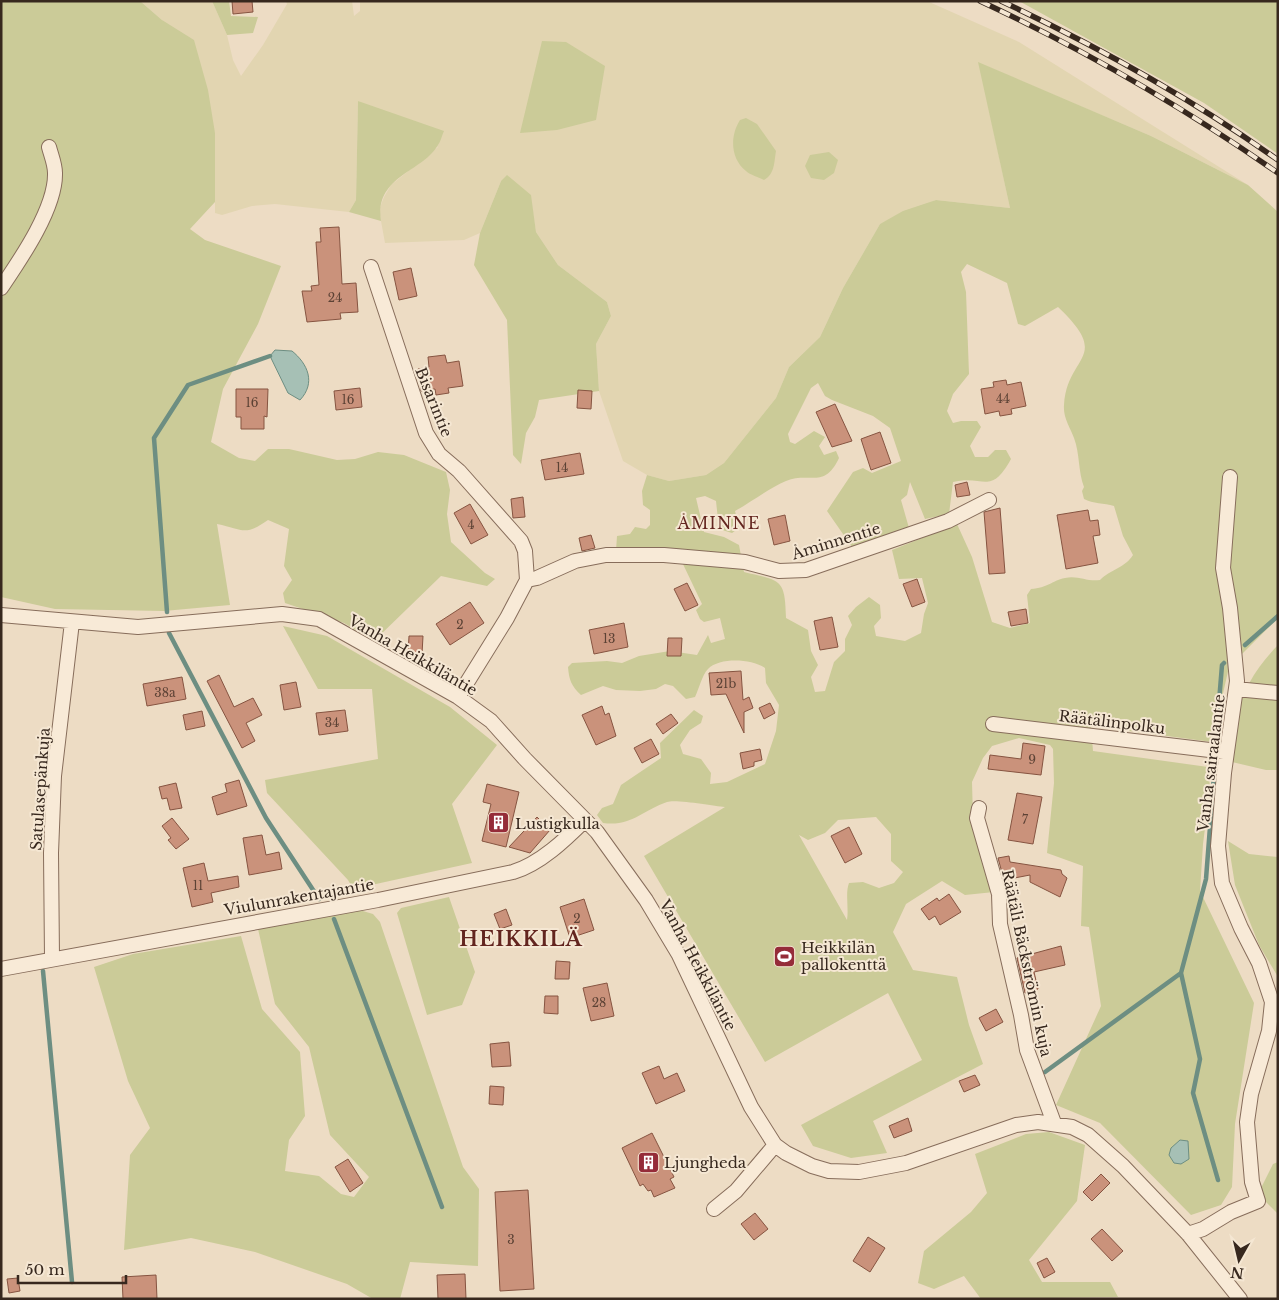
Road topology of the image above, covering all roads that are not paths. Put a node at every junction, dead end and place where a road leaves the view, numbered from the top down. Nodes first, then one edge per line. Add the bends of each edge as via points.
1 (49, 147) dead end
2 (371, 267) dead end
3 (1, 288) edge
4 (1230, 477) dead end
5 (988, 500) dead end
6 (527, 580) junction
7 (1, 615) edge
8 (72, 622) junction
9 (1236, 689) junction
10 (1278, 693) edge
11 (458, 697) junction
12 (994, 724) dead end
13 (1226, 752) junction
14 (979, 808) dead end
15 (585, 820) junction
16 (52, 958) junction
17 (1, 969) edge
18 (1275, 1000) edge
19 (1054, 1123) junction
20 (775, 1145) junction
21 (714, 1209) dead end
22 (1188, 1234) junction
23 (1240, 1299) edge

1 - 3 street via 56,175 50,198 36,232
2 - 6 street, Bisarintie via 426,433 439,454 459,471 521,541 526,557
4 - 9 street, Vanha sairaalantie via 1223,568 1238,681
5 - 6 street, Åminnentie via 948,521 806,570 779,571 745,562 664,555 606,556 575,561
6 - 11 street
7 - 8 street, Vanha Heikkiläntie
8 - 11 street, Vanha Heikkiläntie via 138,626 265,615 319,618
8 - 16 street, Satulasepänkuja via 54,776
9 - 10 street
9 - 13 street, Vanha sairaalantie
11 - 15 street, Vanha Heikkiläntie via 492,721
12 - 13 street, Räätälinpolku
13 - 18 street, Vanha sairaalantie via 1218,846 1222,883
14 - 19 street, Räätäli Bäckströmin kuja via 977,818 999,894 1000,924 1027,1050
15 - 16 street, Viulunrakentajantie via 568,837 513,872 378,900
15 - 20 street, Vanha Heikkiläntie via 646,900 678,955 751,1107
16 - 17 street, Viulunrakentajantie
18 - 22 street, Vanha sairaalantie via 1247,1122 1252,1182 1258,1201
19 - 20 street, Vanha Heikkiläntie via 1016,1126 906,1163 859,1172 829,1171 812,1166
19 - 22 street, Vanha Heikkiläntie via 1072,1127 1088,1136 1123,1166
20 - 21 street via 736,1190
22 - 23 street, Vanha Heikkiläntie

